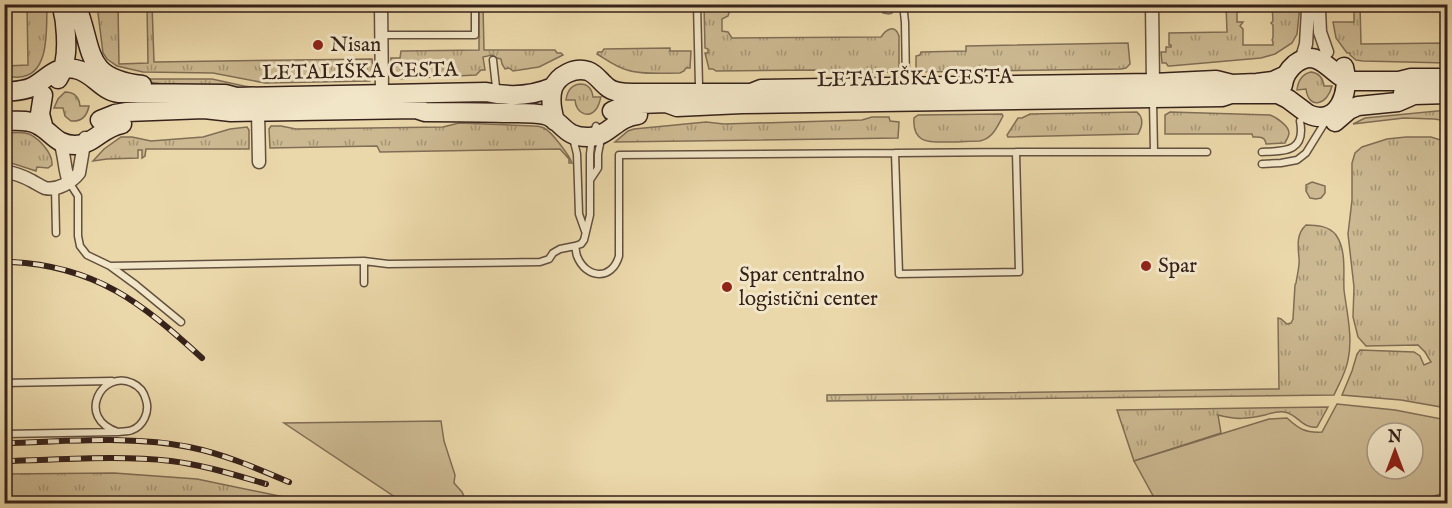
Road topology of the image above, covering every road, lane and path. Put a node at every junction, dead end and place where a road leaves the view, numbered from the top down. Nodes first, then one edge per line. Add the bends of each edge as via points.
1 (381, 4) edge
2 (474, 4) edge
3 (697, 4) edge
4 (903, 4) edge
5 (1152, 4) edge
6 (1311, 4) edge
7 (1316, 4) edge
8 (70, 7) edge
9 (381, 35) junction
10 (1327, 52) junction
11 (1303, 56) junction
12 (493, 60) dead end
13 (85, 72) junction
14 (56, 74) junction
15 (1345, 74) junction
16 (1286, 75) junction
17 (1448, 78) edge
18 (699, 86) junction
19 (554, 87) junction
20 (906, 87) junction
21 (1413, 87) junction
22 (761, 89) junction
23 (1219, 89) junction
24 (491, 90) junction
25 (1153, 90) junction
26 (615, 91) junction
27 (4, 92) edge
28 (102, 93) junction
29 (43, 94) junction
30 (166, 94) junction
31 (1448, 94) edge
32 (382, 95) junction
33 (4, 102) edge
34 (233, 104) junction
35 (677, 107) junction
36 (1290, 109) junction
37 (258, 111) junction
38 (612, 111) junction
39 (4, 113) edge
40 (554, 114) junction
41 (1332, 114) junction
42 (100, 120) junction
43 (4, 121) edge
44 (42, 122) junction
45 (597, 132) junction
46 (571, 134) junction
47 (84, 139) junction
48 (60, 142) junction
49 (1016, 152) junction
50 (1154, 152) junction
51 (1207, 152) dead end
52 (1262, 152) dead end
53 (895, 153) junction
54 (259, 162) dead end
55 (1262, 164) dead end
56 (4, 171) edge
57 (73, 179) junction
58 (590, 180) junction
59 (56, 187) junction
60 (585, 232) junction
61 (56, 233) dead end
62 (575, 246) junction
63 (364, 261) junction
64 (110, 266) junction
65 (364, 283) dead end
66 (181, 322) dead end
67 (118, 381) junction
68 (4, 382) edge
69 (118, 432) junction
70 (4, 434) edge

1 - 9 street
2 - 9 lane via 475,35
3 - 18 lane
4 - 20 lane
5 - 25 street
6 - 11 street
7 - 10 street
8 - 13 main road via 75,20 76,51
8 - 14 main road via 65,22 66,52
8 - 30 main road via 82,21 87,44 99,68 116,79 156,87
9 - 32 street
10 - 11 main road via 1317,50
10 - 15 main road
11 - 15 main road, LETALIŠKA CESTA
11 - 16 main road, LETALIŠKA CESTA
11 - 23 main road, LETALIŠKA CESTA via 1294,55 1270,70 1232,74
12 - 24 lane
13 - 14 main road via 76,69
13 - 28 main road, LETALIŠKA CESTA
14 - 27 main road via 29,88
14 - 28 main road, LETALIŠKA CESTA via 78,80 95,95
14 - 29 main road
15 - 21 main road, LETALIŠKA CESTA via 1399,75
15 - 41 main road
16 - 23 main road, LETALIŠKA CESTA via 1273,81
16 - 36 main road via 1283,84
17 - 21 main road, LETALIŠKA CESTA
18 - 22 main road, LETALIŠKA CESTA
18 - 24 main road, LETALIŠKA CESTA via 627,85 612,79 598,65 578,62 535,82 501,85
19 - 24 main road, LETALIŠKA CESTA via 524,94 502,95
19 - 26 main road, LETALIŠKA CESTA via 565,75 581,70 591,72
19 - 40 main road
20 - 22 main road, LETALIŠKA CESTA
20 - 25 main road, LETALIŠKA CESTA
21 - 31 main road, LETALIŠKA CESTA
21 - 41 main road, LETALIŠKA CESTA via 1353,96
21 - 41 main road, LETALIŠKA CESTA via 1398,102 1358,106 1334,122
22 - 26 main road, LETALIŠKA CESTA via 751,93
23 - 25 main road, LETALIŠKA CESTA
23 - 36 main road, LETALIŠKA CESTA via 1231,94 1265,93
24 - 32 main road, LETALIŠKA CESTA
25 - 35 main road, LETALIŠKA CESTA
25 - 50 lane
26 - 38 main road
28 - 30 main road, LETALIŠKA CESTA
28 - 34 main road, LETALIŠKA CESTA via 119,101
28 - 42 main road
29 - 33 main road via 27,101
29 - 44 main road
30 - 34 main road, LETALIŠKA CESTA via 225,94
32 - 34 main road, LETALIŠKA CESTA
34 - 37 main road, LETALIŠKA CESTA
34 - 42 main road, LETALIŠKA CESTA via 128,112
34 - 47 main road, LETALIŠKA CESTA via 206,117 114,125
35 - 38 main road, LETALIŠKA CESTA via 666,103 640,104
35 - 45 main road, LETALIŠKA CESTA via 666,113 627,117
36 - 41 main road, LETALIŠKA CESTA via 1312,116
36 - 41 main road, LETALIŠKA CESTA via 1312,126
36 - 52 lane via 1301,139 1287,150
37 - 40 main road, LETALIŠKA CESTA via 416,109
37 - 54 street
38 - 45 main road, LETALIŠKA CESTA
39 - 44 main road
40 - 45 main road, LETALIŠKA CESTA via 562,112 574,125
40 - 46 main road, LETALIŠKA CESTA
41 - 55 lane via 1297,160
42 - 47 main road, LETALIŠKA CESTA
43 - 44 main road
44 - 47 main road via 47,117 65,134
44 - 48 main road
45 - 46 main road via 580,137
45 - 58 lane via 590,154
45 - 58 lane via 598,168
46 - 60 lane via 576,145 579,214
47 - 48 main road via 74,145
47 - 57 street via 81,170
48 - 57 street via 64,171
49 - 50 lane
49 - 53 lane
49 - 53 lane via 1019,272 899,274
50 - 51 lane
53 - 62 lane via 619,155 617,262 605,274 591,272 577,256
56 - 59 street via 45,188
57 - 59 street
57 - 64 lane via 78,196 80,246 87,255
58 - 60 lane via 590,215
59 - 61 lane
60 - 62 lane via 584,240
62 - 63 lane via 560,249 540,262
63 - 64 lane
63 - 65 lane
64 - 66 lane
67 - 68 lane
67 - 69 lane via 99,393 95,409 101,423
67 - 69 lane via 141,389 146,396 147,413 138,427
69 - 70 lane

